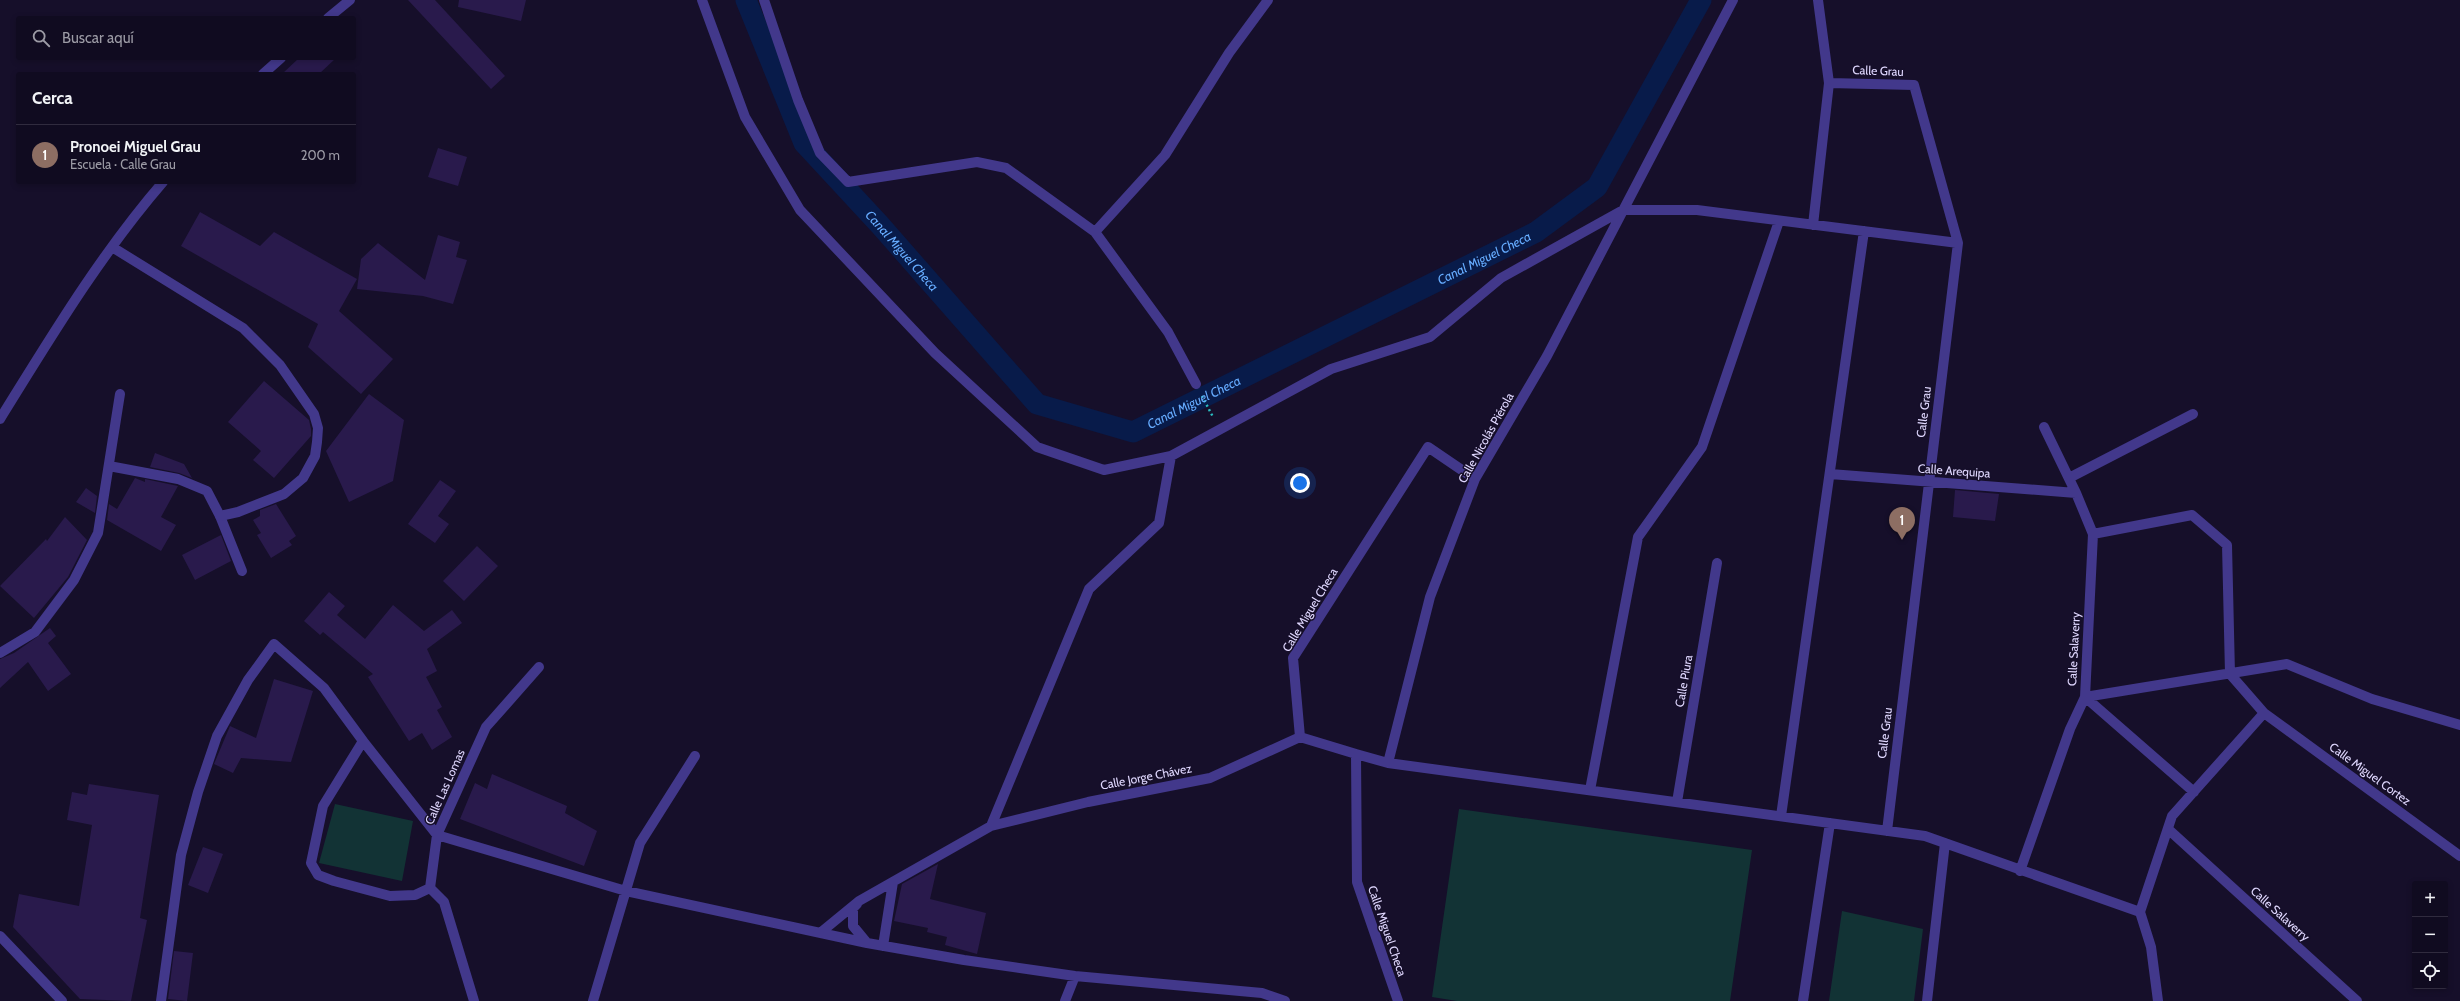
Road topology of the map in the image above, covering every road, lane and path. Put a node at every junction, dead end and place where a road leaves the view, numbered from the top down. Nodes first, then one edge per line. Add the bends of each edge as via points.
1 (349, 0) edge
2 (702, 0) edge
3 (764, 0) edge
4 (1268, 0) edge
5 (1733, 0) edge
6 (1818, 0) edge
7 (330, 16) edge
8 (279, 60) edge
9 (264, 72) edge
10 (1829, 83) junction
11 (161, 184) edge
12 (1623, 210) junction
13 (1779, 221) junction
14 (1813, 225) junction
15 (1864, 231) junction
16 (1095, 232) junction
17 (1958, 243) junction
18 (112, 247) junction
19 (1196, 384) joint
20 (120, 394) dead end
21 (2193, 414) dead end
22 (0, 419) edge
23 (1214, 419) dead end
24 (2044, 427) dead end
25 (1171, 456) junction
26 (109, 466) junction
27 (1830, 474) junction
28 (2069, 478) junction
29 (1475, 479) junction
30 (1929, 482) junction
31 (2076, 493) junction
32 (220, 516) junction
33 (2092, 534) junction
34 (1717, 564) dead end
35 (242, 571) dead end
36 (0, 654) edge
37 (539, 667) dead end
38 (2230, 674) junction
39 (2085, 697) junction
40 (2264, 713) junction
41 (2460, 725) edge
42 (1300, 737) junction
43 (363, 741) junction
44 (1356, 754) junction
45 (695, 756) dead end
46 (1388, 763) junction
47 (1590, 790) junction
48 (2194, 792) junction
49 (1677, 802) junction
50 (1781, 816) junction
51 (1830, 823) junction
52 (991, 826) junction
53 (2168, 830) junction
54 (1886, 831) junction
55 (437, 835) junction
56 (1945, 843) junction
57 (2460, 856) edge
58 (2020, 871) junction
59 (893, 882) junction
60 (430, 888) junction
61 (626, 891) junction
62 (859, 901) junction
63 (2140, 912) junction
64 (820, 933) junction
65 (0, 936) edge
66 (867, 943) junction
67 (883, 946) junction
68 (1075, 976) junction
69 (62, 1001) edge
70 (161, 1001) edge
71 (474, 1001) edge
72 (593, 1001) edge
73 (1065, 1001) edge
74 (1285, 1001) edge
75 (1398, 1001) edge
76 (1803, 1001) edge
77 (1927, 1001) edge
78 (2158, 1001) edge
79 (2357, 1001) edge

1 - 7 street
2 - 25 street via 745,117 800,210 935,353 1037,447 1104,470
3 - 16 street via 798,100 820,153 848,182 977,162 1006,168
4 - 16 street via 1229,54 1165,155
5 - 12 street, Calle Nicolás Piérola
6 - 10 street
8 - 9 street
10 - 14 street
10 - 17 street, Calle Grau via 1914,85
11 - 18 street
12 - 13 street via 1697,210
12 - 25 street via 1502,278 1430,337 1331,369
12 - 29 street, Calle Nicolás Piérola via 1547,356
13 - 14 street
13 - 47 street via 1702,447 1638,537
14 - 15 street
15 - 17 street
15 - 27 street
16 - 19 street via 1168,332
17 - 30 street, Calle Grau
18 - 22 street via 76,296
18 - 32 street via 243,328 280,365 314,414 318,428 315,456 303,478 284,494 238,512
19 - 23 path
20 - 26 street
21 - 28 street
24 - 28 street, Calle Salaverry
25 - 52 street via 1158,523 1089,589
26 - 32 street via 178,479 207,491
26 - 36 street via 98,533 74,580 35,632
27 - 30 street, Calle Arequipa
27 - 50 street
28 - 31 street, Calle Salaverry
29 - 42 street, Calle Miguel Checa via 1428,447 1293,658
29 - 46 street, Calle Nicolás Piérola via 1430,597
30 - 31 street, Calle Arequipa
30 - 54 street, Calle Grau
31 - 33 street, Calle Salaverry
32 - 35 street
33 - 38 street via 2192,515 2227,545
33 - 39 street, Calle Salaverry
34 - 49 street, Calle Piura
37 - 55 street, Calle Las Lomas via 486,727
38 - 39 street
38 - 40 street, Calle Miguel Cortez
38 - 41 street via 2287,664 2372,700
39 - 48 street
39 - 58 street, Calle Salaverry via 2070,729
40 - 48 street
40 - 57 street, Calle Miguel Cortez
42 - 44 street
42 - 52 street, Calle Jorge Chávez via 1210,778 1103,799
43 - 55 street
43 - 60 street via 323,806 311,862 318,875 390,896 415,895
43 - 70 street via 324,688 274,644 248,680 217,736 198,792 181,855
44 - 46 street
44 - 75 street, Calle Miguel Checa via 1357,882
45 - 61 street via 640,843
46 - 47 street
47 - 49 street
48 - 53 street via 2172,816
49 - 50 street
50 - 51 street
51 - 54 street
51 - 76 street
52 - 59 street, Calle Jorge Chávez
53 - 63 street
53 - 79 street, Calle Salaverry
54 - 56 street via 1925,836
55 - 60 street, Calle Las Lomas
55 - 61 street
56 - 58 street
56 - 77 street
58 - 63 street
59 - 62 street, Calle Jorge Chávez
59 - 67 street
60 - 71 street via 444,902
61 - 64 street
61 - 72 street
62 - 64 street, Calle Jorge Chávez
62 - 66 street via 853,908 853,926
63 - 78 street via 2151,947
64 - 66 street
65 - 69 street
66 - 67 street
67 - 68 street
68 - 73 street
68 - 74 street via 1262,993

